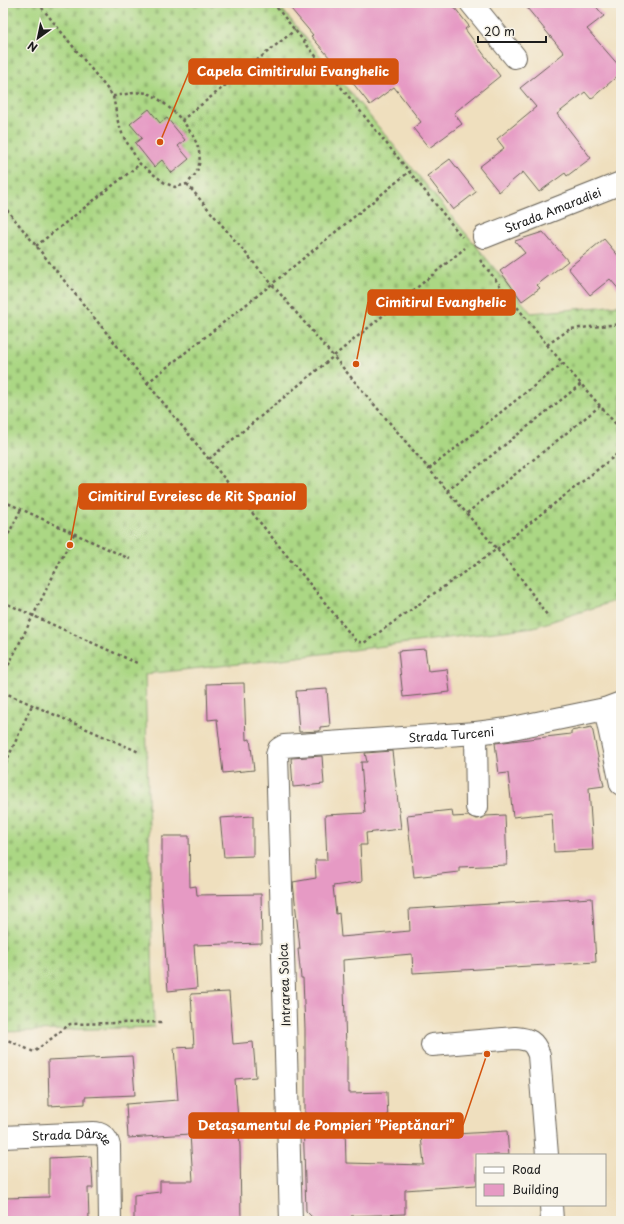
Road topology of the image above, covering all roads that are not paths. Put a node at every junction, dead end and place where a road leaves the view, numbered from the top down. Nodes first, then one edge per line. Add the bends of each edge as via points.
1 (471, 3) edge
2 (515, 57) dead end
3 (621, 183) edge
4 (474, 244) road end
5 (613, 706) edge
6 (476, 733) junction
7 (279, 749) joint
8 (621, 784) edge
9 (477, 807) dead end
10 (432, 1045) dead end
11 (3, 1137) edge
12 (547, 1154) edge
13 (551, 1206) edge
14 (110, 1221) edge
15 (291, 1221) edge
16 (552, 1221) edge

1 - 2 street
3 - 4 street, Strada Amaradiei
5 - 6 street, Strada Turceni via 508,729
5 - 8 street
6 - 7 street, Strada Turceni via 284,746
6 - 9 street
7 - 15 street, Intrarea Solca via 277,755
10 - 12 street via 515,1038 525,1039 535,1045 539,1055
11 - 14 street, Strada Dârste via 93,1132 101,1134 108,1143
13 - 16 street

